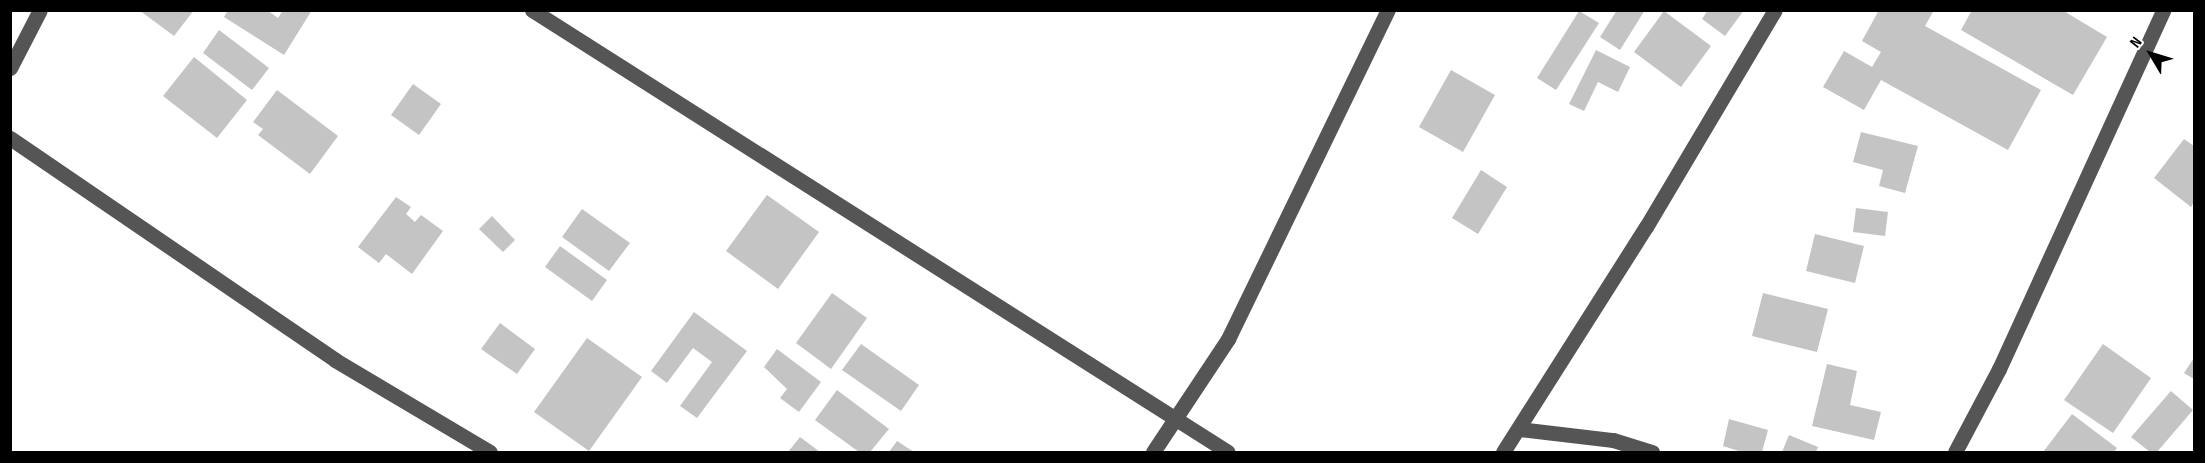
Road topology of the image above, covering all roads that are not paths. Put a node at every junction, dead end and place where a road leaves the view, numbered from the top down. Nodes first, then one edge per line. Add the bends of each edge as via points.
1 (40, 10) edge
2 (532, 10) edge
3 (1388, 10) edge
4 (1775, 10) edge
5 (2163, 10) edge
6 (10, 68) edge
7 (10, 138) edge
8 (1175, 420) junction
9 (1520, 429) junction
10 (490, 453) edge
11 (1153, 453) edge
12 (1228, 453) edge
13 (1503, 453) edge
14 (1652, 453) edge
15 (1955, 453) edge

1 - 6 street
2 - 8 street
3 - 8 street via 1228,339
4 - 9 street
5 - 15 street via 2004,359
7 - 10 street via 335,360
8 - 11 street
8 - 12 street
9 - 13 street
9 - 14 street via 1613,440

